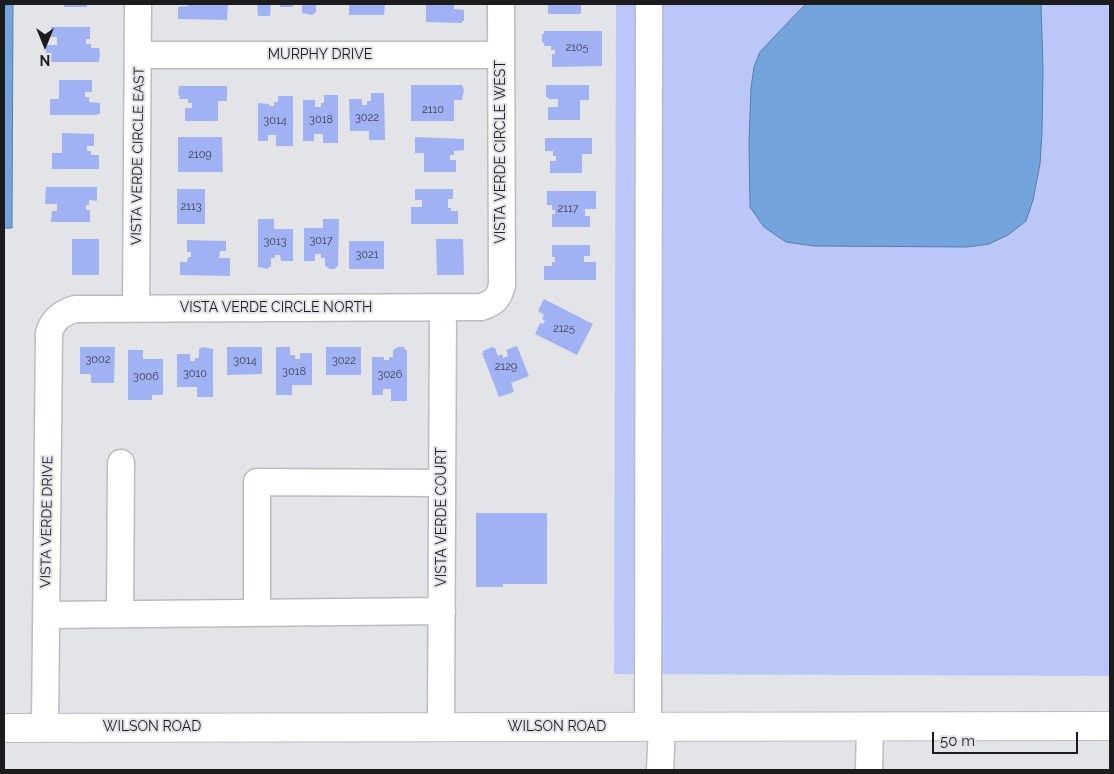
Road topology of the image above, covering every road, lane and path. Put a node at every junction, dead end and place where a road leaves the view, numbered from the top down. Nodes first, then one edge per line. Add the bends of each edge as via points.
1 (138, 4) edge
2 (501, 4) edge
3 (649, 4) edge
4 (138, 55) junction
5 (500, 55) junction
6 (496, 300) joint
7 (136, 308) junction
8 (443, 308) junction
9 (57, 319) joint
10 (121, 464) dead end
11 (442, 483) junction
12 (442, 611) junction
13 (257, 613) junction
14 (120, 614) junction
15 (46, 615) junction
16 (870, 726) junction
17 (1110, 726) edge
18 (441, 727) junction
19 (654, 727) junction
20 (4, 728) edge
21 (45, 728) junction
22 (660, 770) edge
23 (869, 770) edge

1 - 4 street, VISTA VERDE CIRCLE EAST
2 - 5 street, VISTA VERDE CIRCLE WEST
3 - 19 street
4 - 5 street, MURPHY DRIVE
4 - 7 street, VISTA VERDE CIRCLE EAST
5 - 6 street, VISTA VERDE CIRCLE WEST via 502,285
6 - 8 street, VISTA VERDE CIRCLE NORTH via 481,307
7 - 8 street, VISTA VERDE CIRCLE NORTH
7 - 9 street, VISTA VERDE CIRCLE NORTH via 75,309 64,312
8 - 11 street, VISTA VERDE COURT
9 - 15 street, VISTA VERDE DRIVE via 49,334
10 - 14 street
11 - 12 street, VISTA VERDE COURT
11 - 13 street via 257,482
12 - 13 street
12 - 18 street, VISTA VERDE COURT
13 - 14 street
14 - 15 street
15 - 21 street, VISTA VERDE DRIVE
16 - 17 main road, WILSON ROAD
16 - 19 main road, WILSON ROAD
16 - 23 street
18 - 19 main road, WILSON ROAD
18 - 21 main road, WILSON ROAD
19 - 22 street
20 - 21 main road, WILSON ROAD

